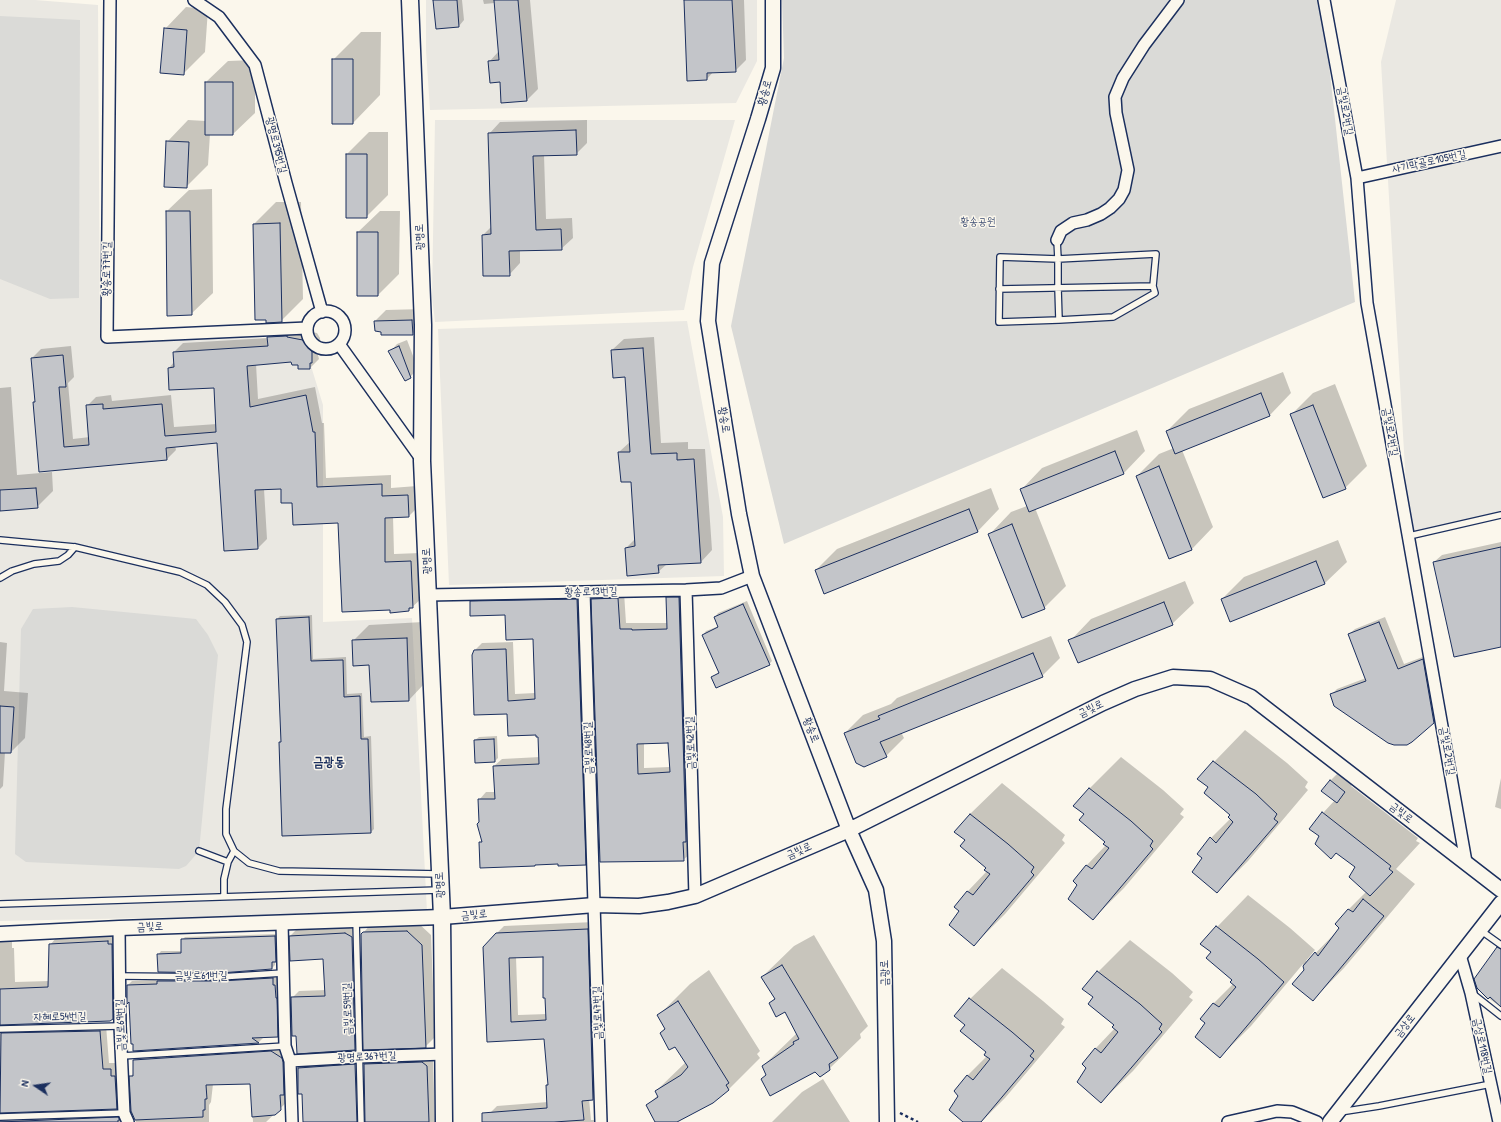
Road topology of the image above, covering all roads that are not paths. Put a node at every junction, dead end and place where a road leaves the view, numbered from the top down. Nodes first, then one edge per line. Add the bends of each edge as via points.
1 (110, 0) edge
2 (194, 0) edge
3 (410, 0) edge
4 (773, 0) edge
5 (1178, 0) edge
6 (1324, 0) edge
7 (1501, 146) edge
8 (1357, 178) junction
9 (1057, 240) joint
10 (1058, 259) junction
11 (1153, 286) junction
12 (1058, 288) junction
13 (999, 289) junction
14 (322, 312) junction
15 (1059, 320) junction
16 (307, 328) junction
17 (339, 344) junction
18 (422, 461) junction
19 (1501, 515) edge
20 (1409, 536) junction
21 (0, 540) edge
22 (75, 547) junction
23 (752, 576) junction
24 (0, 578) edge
25 (686, 590) junction
26 (584, 592) junction
27 (428, 595) junction
28 (849, 830) junction
29 (199, 851) dead end
30 (234, 851) junction
31 (228, 862) junction
32 (1466, 862) junction
33 (440, 882) junction
34 (1501, 890) edge
35 (695, 896) junction
36 (224, 897) junction
37 (1501, 903) edge
38 (0, 904) edge
39 (595, 905) junction
40 (442, 917) junction
41 (356, 919) junction
42 (282, 923) junction
43 (118, 928) junction
44 (1480, 930) junction
45 (0, 934) edge
46 (1501, 945) edge
47 (1460, 955) junction
48 (283, 973) junction
49 (119, 976) junction
50 (1471, 993) junction
51 (1501, 1016) edge
52 (120, 1026) junction
53 (0, 1029) edge
54 (285, 1046) junction
55 (444, 1054) junction
56 (122, 1056) junction
57 (360, 1057) junction
58 (290, 1061) junction
59 (1491, 1084) junction
60 (0, 1117) edge
61 (126, 1117) edge
62 (1334, 1117) edge
63 (292, 1122) edge
64 (361, 1122) edge
65 (444, 1122) edge
66 (601, 1122) edge
67 (887, 1122) edge
68 (1228, 1122) edge
69 (1317, 1122) edge
70 (1499, 1122) edge

1 - 16 street, 황송로77번길 via 107,336
2 - 14 street, 광명로395번길 via 219,17 255,65
3 - 18 main road, 광명로 via 423,325
4 - 23 street, 황송로 via 773,68 712,263 708,322 739,514
5 - 9 street via 1127,72 1115,97 1128,170 1124,190 1110,208 1101,214 1073,223 1061,231
6 - 8 street, 금빛로2번길
7 - 8 street, 사기막골로105번길
8 - 20 street, 금빛로2번길 via 1367,303
9 - 10 lane
10 - 11 lane via 1156,254
10 - 12 lane
10 - 13 lane via 1000,257
11 - 12 lane
11 - 15 lane via 1155,293 1113,317
12 - 13 lane
12 - 15 lane
13 - 15 lane via 999,322
14 - 16 street via 313,316
14 - 17 street via 332,312 342,320 345,333
16 - 17 street via 307,334 314,345 327,349
17 - 18 street
18 - 27 main road, 광명로
19 - 20 lane
20 - 32 street, 금빛로2번길
21 - 22 lane
22 - 24 lane via 59,561 34,564
22 - 30 lane via 180,572 207,585 225,602 242,625 247,642 226,809 226,834
23 - 25 street, 황송로13번길 via 721,588
23 - 28 street, 황송로
25 - 26 street, 황송로13번길
25 - 35 street, 금빛로42번길
26 - 27 street, 황송로13번길
26 - 39 street, 금빛로48번길
27 - 33 main road, 광명로
28 - 32 street, 금빛로 via 1103,703 1174,676 1210,679 1251,697
28 - 35 street, 금빛로
28 - 67 street, 금광로 via 876,890 884,940
29 - 31 lane
30 - 31 lane
30 - 33 lane via 249,863 279,871
31 - 36 lane via 224,879
32 - 34 street, 금빛로
33 - 36 lane
33 - 40 main road, 광명로
35 - 39 street, 금빛로 via 639,906
36 - 38 lane
37 - 44 street, 금상로
39 - 40 street, 금빛로
39 - 66 street, 금빛로47번길
40 - 41 street, 금빛로
40 - 55 main road, 광명로
41 - 42 street, 금빛로
41 - 57 lane, 금빛로59번길
42 - 43 street, 금빛로
42 - 48 street
43 - 45 street, 금빛로
43 - 49 street, 금빛로69번길
44 - 46 lane
44 - 47 street, 금상로
47 - 50 street, 금상로118번길
47 - 62 street, 금상로
48 - 49 lane, 금빛로61번길 via 220,977
48 - 54 street
49 - 52 street, 금빛로69번길
50 - 51 lane, 금상로118번길
50 - 59 street, 금상로118번길
52 - 53 lane, 자혜로54번길
52 - 56 street, 금빛로69번길
54 - 56 lane
54 - 58 street
55 - 57 street, 광명로367번길
55 - 65 main road, 광명로
56 - 61 street, 금빛로69번길
57 - 58 street, 광명로367번길
57 - 64 lane, 금빛로59번길
58 - 63 street
59 - 62 lane
59 - 70 street, 금상로118번길
60 - 61 lane
68 - 69 street via 1277,1111 1292,1112

